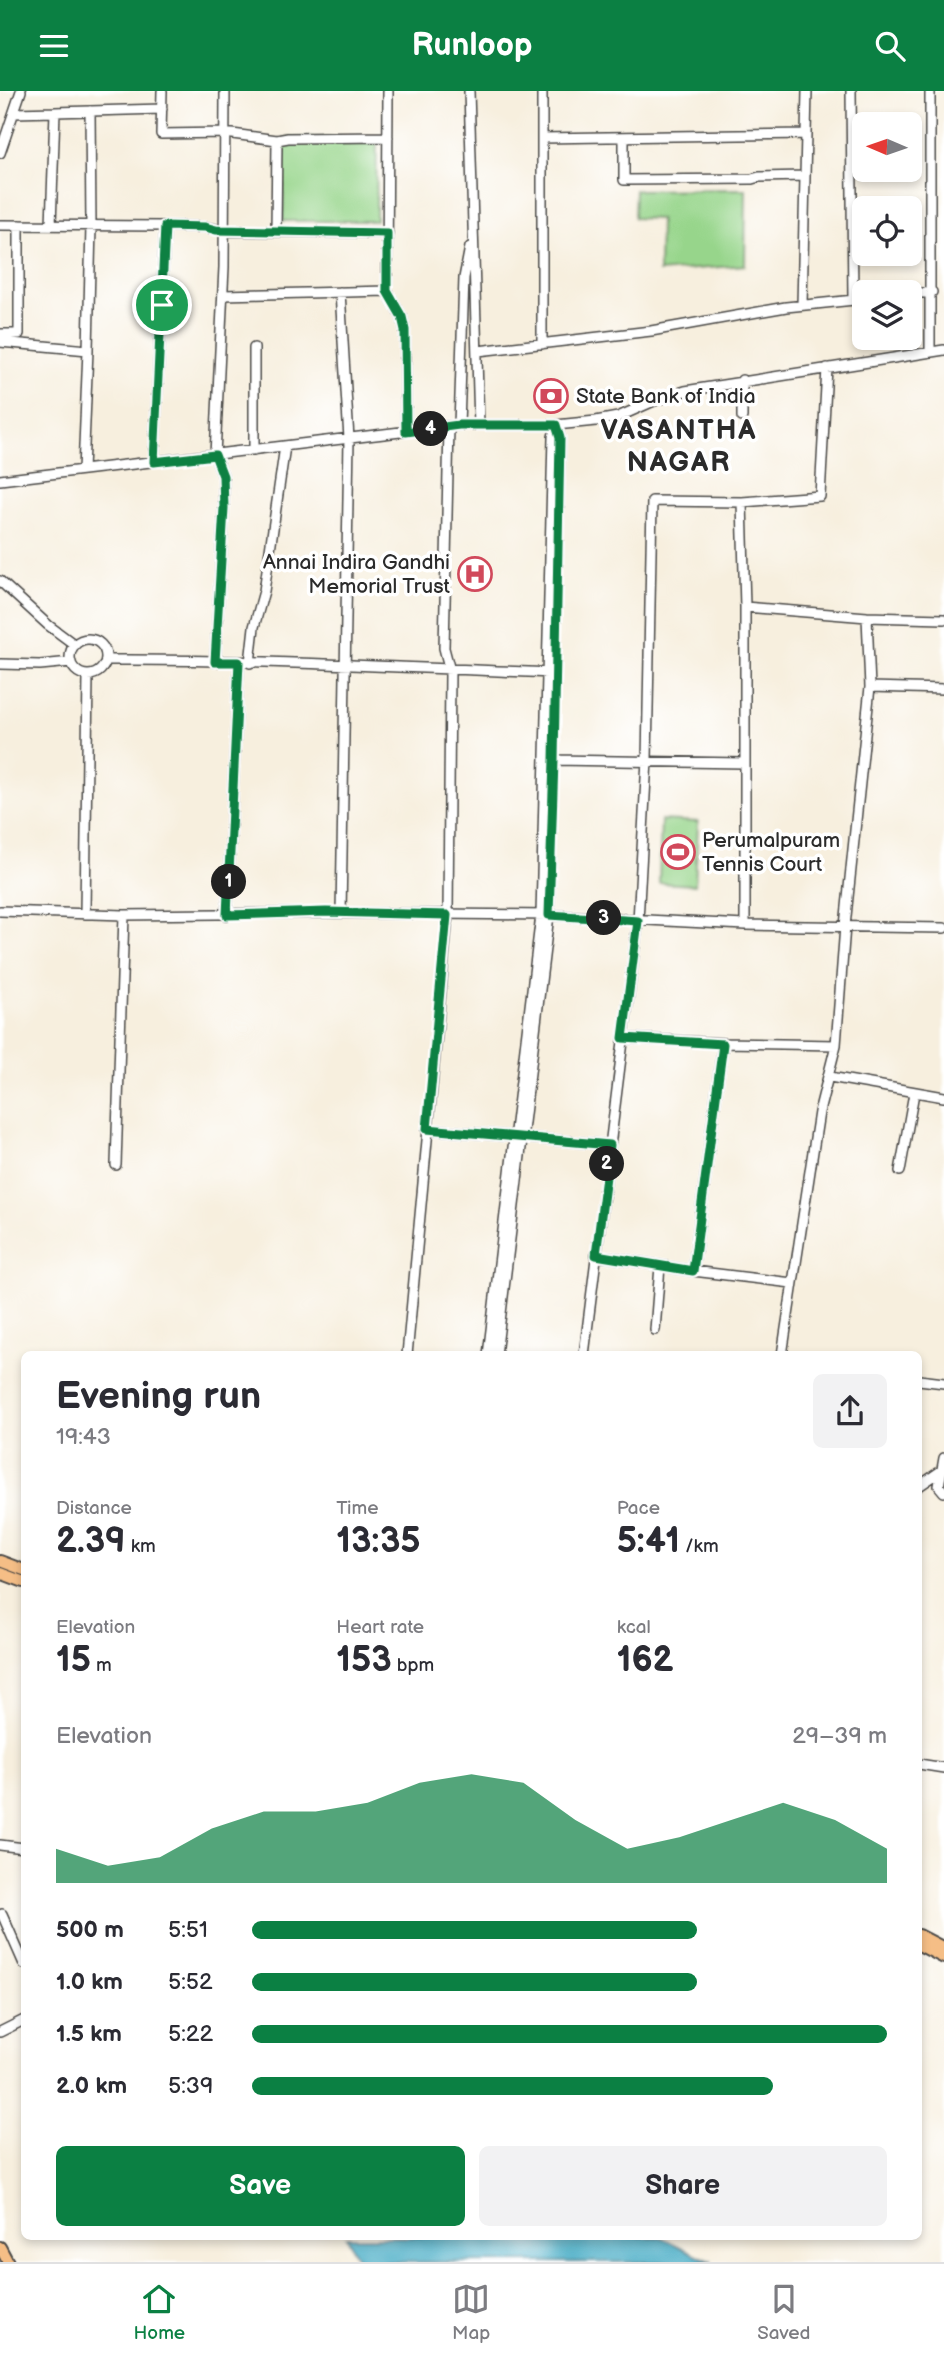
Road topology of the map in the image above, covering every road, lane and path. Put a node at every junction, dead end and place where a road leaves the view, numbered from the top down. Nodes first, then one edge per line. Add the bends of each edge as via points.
1 (21, 91) edge
2 (162, 91) edge
3 (225, 91) edge
4 (388, 91) edge
5 (469, 91) edge
6 (542, 91) edge
7 (807, 91) edge
8 (850, 91) edge
9 (930, 91) edge
10 (162, 109) junction
11 (90, 111) junction
12 (55, 112) junction
13 (13, 113) junction
14 (225, 133) junction
15 (806, 134) junction
16 (388, 137) junction
17 (624, 137) junction
18 (542, 138) junction
19 (277, 140) junction
20 (0, 153) edge
21 (805, 176) junction
22 (0, 225) edge
23 (19, 225) junction
24 (51, 225) junction
25 (91, 226) junction
26 (165, 226) junction
27 (474, 228) junction
28 (225, 230) junction
29 (276, 230) junction
30 (387, 233) junction
31 (853, 280) edge
32 (387, 291) junction
33 (340, 292) junction
34 (932, 292) junction
35 (922, 293) edge
36 (223, 295) junction
37 (852, 300) edge
38 (802, 305) junction
39 (0, 334) edge
40 (0, 342) edge
41 (542, 344) junction
42 (254, 348) dead end
43 (89, 350) junction
44 (944, 350) edge
45 (478, 351) junction
46 (930, 352) junction
47 (827, 369) junction
48 (742, 380) junction
49 (742, 417) dead end
50 (480, 425) junction
51 (556, 425) junction
52 (454, 426) junction
53 (406, 432) junction
54 (349, 439) junction
55 (285, 446) junction
56 (254, 450) junction
57 (215, 455) junction
58 (154, 462) junction
59 (83, 470) junction
60 (0, 480) edge
61 (742, 502) junction
62 (0, 581) edge
63 (745, 607) junction
64 (867, 617) junction
65 (944, 619) edge
66 (75, 645) junction
67 (106, 660) junction
68 (71, 662) junction
69 (215, 662) junction
70 (239, 662) junction
71 (250, 663) junction
72 (0, 664) edge
73 (345, 664) junction
74 (450, 671) junction
75 (552, 673) junction
76 (88, 675) junction
77 (870, 687) junction
78 (944, 689) edge
79 (554, 760) junction
80 (647, 760) junction
81 (744, 763) junction
82 (0, 911) edge
83 (341, 913) junction
84 (85, 915) junction
85 (124, 915) junction
86 (227, 915) junction
87 (447, 915) junction
88 (545, 915) junction
89 (638, 921) junction
90 (745, 925) junction
91 (845, 926) junction
92 (944, 928) edge
93 (623, 1038) junction
94 (723, 1044) junction
95 (836, 1045) junction
96 (830, 1077) junction
97 (914, 1093) junction
98 (944, 1097) edge
99 (427, 1129) junction
100 (518, 1137) junction
101 (610, 1145) junction
102 (116, 1165) dead end
103 (900, 1171) dead end
104 (596, 1255) junction
105 (660, 1266) junction
106 (693, 1271) junction
107 (792, 1283) junction
108 (656, 1330) dead end
109 (407, 1351) edge
110 (489, 1351) edge
111 (496, 1351) edge
112 (584, 1351) edge
113 (783, 1351) edge
114 (922, 1380) edge
115 (944, 1384) edge
116 (944, 1458) edge
117 (941, 1471) junction
118 (922, 1484) edge
119 (944, 1492) edge
120 (0, 1561) edge
121 (21, 1569) edge
122 (0, 1573) edge
123 (21, 1581) edge
124 (922, 1764) edge
125 (944, 1768) edge
126 (0, 1845) edge
127 (21, 1848) edge
128 (2, 1914) dead end
129 (922, 1937) edge
130 (922, 1946) edge
131 (943, 1953) edge
132 (21, 1957) edge
133 (21, 2022) edge
134 (0, 2032) edge
135 (0, 2248) edge
136 (8, 2262) edge

1 - 13 street
2 - 10 street
3 - 14 street
4 - 16 street
5 - 27 street
6 - 18 street
7 - 15 street
8 - 31 street
9 - 34 street
10 - 11 street
10 - 14 street via 161,134
11 - 12 street
11 - 25 street
12 - 13 street
12 - 24 street
13 - 20 street
14 - 19 street
14 - 28 street
15 - 17 street
15 - 21 street
16 - 19 street
16 - 30 street
17 - 18 street
17 - 21 street via 624,180
18 - 41 street
19 - 29 street
21 - 38 street
22 - 23 street
23 - 24 street
23 - 39 street via 19,334
24 - 25 street
25 - 26 street
25 - 43 street
26 - 28 street
26 - 58 street
27 - 45 street
27 - 52 street via 464,278
28 - 29 street
28 - 36 street
29 - 30 street
30 - 32 street
32 - 33 street
32 - 53 street via 405,330
33 - 36 street
33 - 54 street
34 - 35 street
34 - 46 street
36 - 57 street
37 - 38 street
38 - 41 street
40 - 43 street
41 - 45 street
42 - 56 street
43 - 59 street
44 - 46 street
45 - 50 street
46 - 47 street
47 - 48 street
47 - 61 street via 820,496
48 - 49 street
48 - 51 street via 675,394 608,419
50 - 51 street
50 - 52 street
51 - 75 street via 560,438
52 - 53 street
52 - 74 street via 444,648
53 - 54 street
54 - 55 street
54 - 73 street
55 - 56 street
55 - 71 street
56 - 57 street
57 - 58 street
57 - 69 street via 223,476 224,508
58 - 59 street
59 - 60 street
61 - 63 street
61 - 80 street via 652,501
62 - 66 street
63 - 64 street
63 - 81 street
64 - 65 street
64 - 77 street
66 - 67 street via 84,640 98,642
66 - 68 street
67 - 69 street
67 - 76 street via 102,669
68 - 72 street
68 - 76 street via 78,672
69 - 70 street
70 - 71 street
70 - 86 street
71 - 73 street
73 - 74 street
73 - 83 street
74 - 75 street
74 - 87 street
75 - 79 street
75 - 88 street
76 - 84 street
77 - 78 street
77 - 91 street
79 - 80 street
79 - 88 street
80 - 81 street
80 - 89 street
81 - 90 street
82 - 84 street
83 - 86 street
83 - 87 street
84 - 85 street
85 - 86 street
85 - 102 street
87 - 88 street
87 - 99 street
88 - 89 street
88 - 100 street
89 - 90 street
89 - 93 street
90 - 91 street
91 - 92 street
91 - 95 street
93 - 94 street
93 - 101 street
94 - 95 street
94 - 106 street
95 - 96 street
96 - 97 street
96 - 107 street via 819,1112
97 - 98 street
97 - 103 street
99 - 100 street
99 - 109 street
100 - 101 street
100 - 110 street
100 - 111 street
101 - 104 street
104 - 105 street
104 - 112 street
105 - 106 street
105 - 108 street
106 - 107 street
107 - 113 street
114 - 115 street
116 - 117 street
117 - 118 street
117 - 119 street via 939,1486
120 - 121 main road
122 - 123 main road
124 - 125 street
126 - 127 street
128 - 132 street
129 - 131 main road
130 - 131 main road
133 - 134 street
135 - 136 main road

